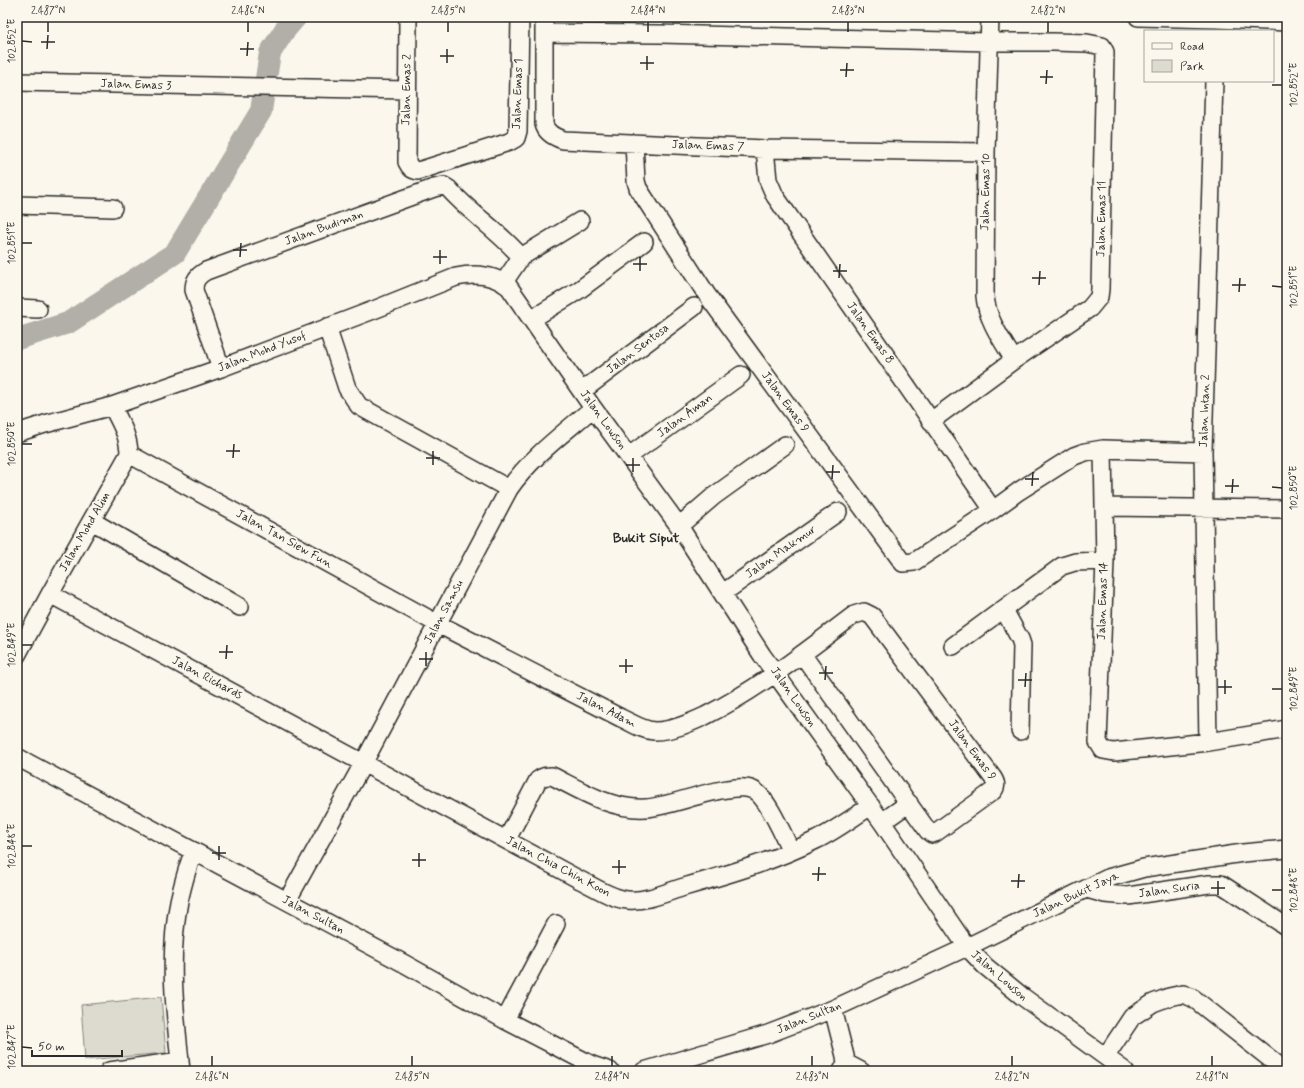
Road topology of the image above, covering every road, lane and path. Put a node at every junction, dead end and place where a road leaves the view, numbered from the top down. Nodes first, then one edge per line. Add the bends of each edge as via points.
1 (408, 17) edge
2 (520, 17) edge
3 (990, 17) edge
4 (1138, 17) edge
5 (1169, 17) edge
6 (1287, 22) edge
7 (544, 25) edge
8 (1216, 25) edge
9 (989, 42) junction
10 (17, 82) edge
11 (1214, 82) edge
12 (407, 90) junction
13 (634, 143) junction
14 (765, 149) junction
15 (986, 152) junction
16 (407, 162) joint
17 (17, 205) edge
18 (113, 208) dead end
19 (580, 221) dead end
20 (644, 242) dead end
21 (520, 257) junction
22 (504, 282) junction
23 (694, 307) dead end
24 (17, 308) edge
25 (38, 309) dead end
26 (532, 319) junction
27 (327, 327) junction
28 (1014, 360) junction
29 (221, 368) junction
30 (741, 375) dead end
31 (582, 391) junction
32 (112, 406) junction
33 (594, 408) junction
34 (931, 421) junction
35 (17, 433) edge
36 (785, 445) dead end
37 (1103, 449) junction
38 (1204, 452) junction
39 (129, 454) junction
40 (629, 456) junction
41 (509, 489) junction
42 (1104, 507) junction
43 (1204, 509) junction
44 (1287, 509) edge
45 (993, 510) junction
46 (838, 512) dead end
47 (92, 521) junction
48 (679, 526) junction
49 (1105, 561) junction
50 (723, 593) junction
51 (50, 594) junction
52 (240, 607) dead end
53 (1004, 610) junction
54 (438, 624) junction
55 (953, 646) dead end
56 (802, 654) junction
57 (17, 655) edge
58 (775, 673) junction
59 (1287, 729) edge
60 (1020, 731) dead end
61 (1208, 742) junction
62 (17, 757) edge
63 (364, 762) junction
64 (909, 803) junction
65 (871, 806) junction
66 (882, 822) junction
67 (507, 839) junction
68 (1287, 849) edge
69 (194, 851) junction
70 (791, 851) junction
71 (1087, 889) junction
72 (287, 901) junction
73 (556, 924) dead end
74 (1287, 927) edge
75 (967, 947) junction
76 (833, 1009) junction
77 (506, 1020) junction
78 (1106, 1056) junction
79 (181, 1066) edge
80 (844, 1067) edge
81 (110, 1071) edge
82 (610, 1071) edge
83 (644, 1071) edge
84 (861, 1071) edge
85 (1125, 1071) edge
86 (1287, 1071) edge

1 - 12 street, Jalan Emas 2
2 - 16 street, Jalan Emas 1 via 516,138 418,171 410,168
3 - 9 street, Jalan Emas 10
4 - 5 street
5 - 8 street
6 - 8 street
7 - 9 street via 660,34
7 - 13 street, Jalan Emas 7 via 545,128 554,137 563,140
9 - 15 street, Jalan Emas 10
9 - 28 street, Jalan Emas 11 via 1088,43 1102,46 1105,52 1099,297 1090,308
10 - 12 street, Jalan Emas 3
11 - 38 street, Jalan Intan 2
12 - 16 street, Jalan Emas 2
13 - 14 street, Jalan Emas 7
13 - 45 street, Jalan Emas 9 via 638,188 707,295 903,563 914,562
14 - 15 street, Jalan Emas 7
14 - 34 street, Jalan Emas 8 via 768,180 775,196
15 - 28 street, Jalan Emas 10 via 986,308
17 - 18 street
19 - 21 street
20 - 26 street via 579,290
21 - 22 street
21 - 29 street, Jalan Budiman via 444,186 206,271 196,279 194,290
22 - 26 street, Jalan Lowson
22 - 27 street, Jalan Mohd Yusof via 482,275 456,277
23 - 31 street, Jalan Sentosa
24 - 25 street
26 - 31 street, Jalan Lowson
27 - 29 street, Jalan Mohd Yusof
27 - 41 street via 348,388 359,406
28 - 34 street, Jalan Emas 11
29 - 32 street, Jalan Mohd Yusof
30 - 40 street, Jalan Aman
31 - 33 street, Jalan Lowson
32 - 35 street, Jalan Mohd Yusof
32 - 39 street via 126,434
33 - 40 street, Jalan Lowson
33 - 41 street, Jalan Samsu via 532,461
34 - 45 street, Jalan Emas 8
36 - 48 street via 714,496
37 - 38 street
37 - 42 street, Jalan Emas 14
37 - 45 street via 1074,456
38 - 43 street, Jalan Intan 2
39 - 47 street, Jalan Mohd Alim
39 - 54 street, Jalan Tan Siew Fun
40 - 48 street, Jalan Lowson
41 - 54 street, Jalan Samsu
42 - 43 street
42 - 49 street, Jalan Emas 14
43 - 44 street
43 - 61 street, Jalan Intan 2
46 - 50 street, Jalan Makmur
47 - 51 street, Jalan Mohd Alim
47 - 52 street
48 - 50 street, Jalan Lowson
49 - 53 street via 1075,562 1062,566
49 - 61 street, Jalan Emas 14 via 1098,742 1103,750 1114,752
50 - 58 street, Jalan Lowson
51 - 57 street, Jalan Mohd Alim
51 - 63 street, Jalan Richards
53 - 55 street
53 - 60 street via 1022,645
54 - 58 street, Jalan Adam via 621,718 653,731 690,723 725,706
54 - 63 street, Jalan Samsu
56 - 58 street, Jalan Emas 9
56 - 64 street, Jalan Emas 9
56 - 64 street, Jalan Emas 9 via 854,615 864,612 872,616 996,783 993,791 932,834 928,832
58 - 65 street, Jalan Lowson
59 - 61 street
62 - 69 street, Jalan Sultan
63 - 67 street, Jalan Chia Chin Koon
63 - 72 street, Jalan Samsu
64 - 66 street
65 - 66 street, Jalan Lowson
65 - 70 street, Jalan Chia Chin Koon via 817,840
66 - 75 street, Jalan Lowson
67 - 70 street, Jalan Chia Chin Koon via 580,880 628,900 651,897 733,873
67 - 70 street via 538,780 552,776 593,798 634,808 659,806 735,788 748,788 759,794 766,804
68 - 71 street, Jalan Bukit Jaya via 1144,868 1108,878
69 - 72 street, Jalan Sultan
69 - 79 street via 183,883 174,943 173,1000
71 - 74 street, Jalan Suria via 1128,896 1221,884
71 - 75 street, Jalan Bukit Jaya
72 - 77 street, Jalan Sultan
73 - 77 street
75 - 76 street, Jalan Sultan
75 - 78 street, Jalan Lowson via 985,966 1023,997
76 - 80 street
76 - 83 street, Jalan Sultan via 768,1034
77 - 82 street, Jalan Sultan via 592,1065
78 - 85 street, Jalan Lowson
78 - 86 street via 1132,1017 1153,1003 1183,994 1193,998
79 - 81 street
80 - 84 street

